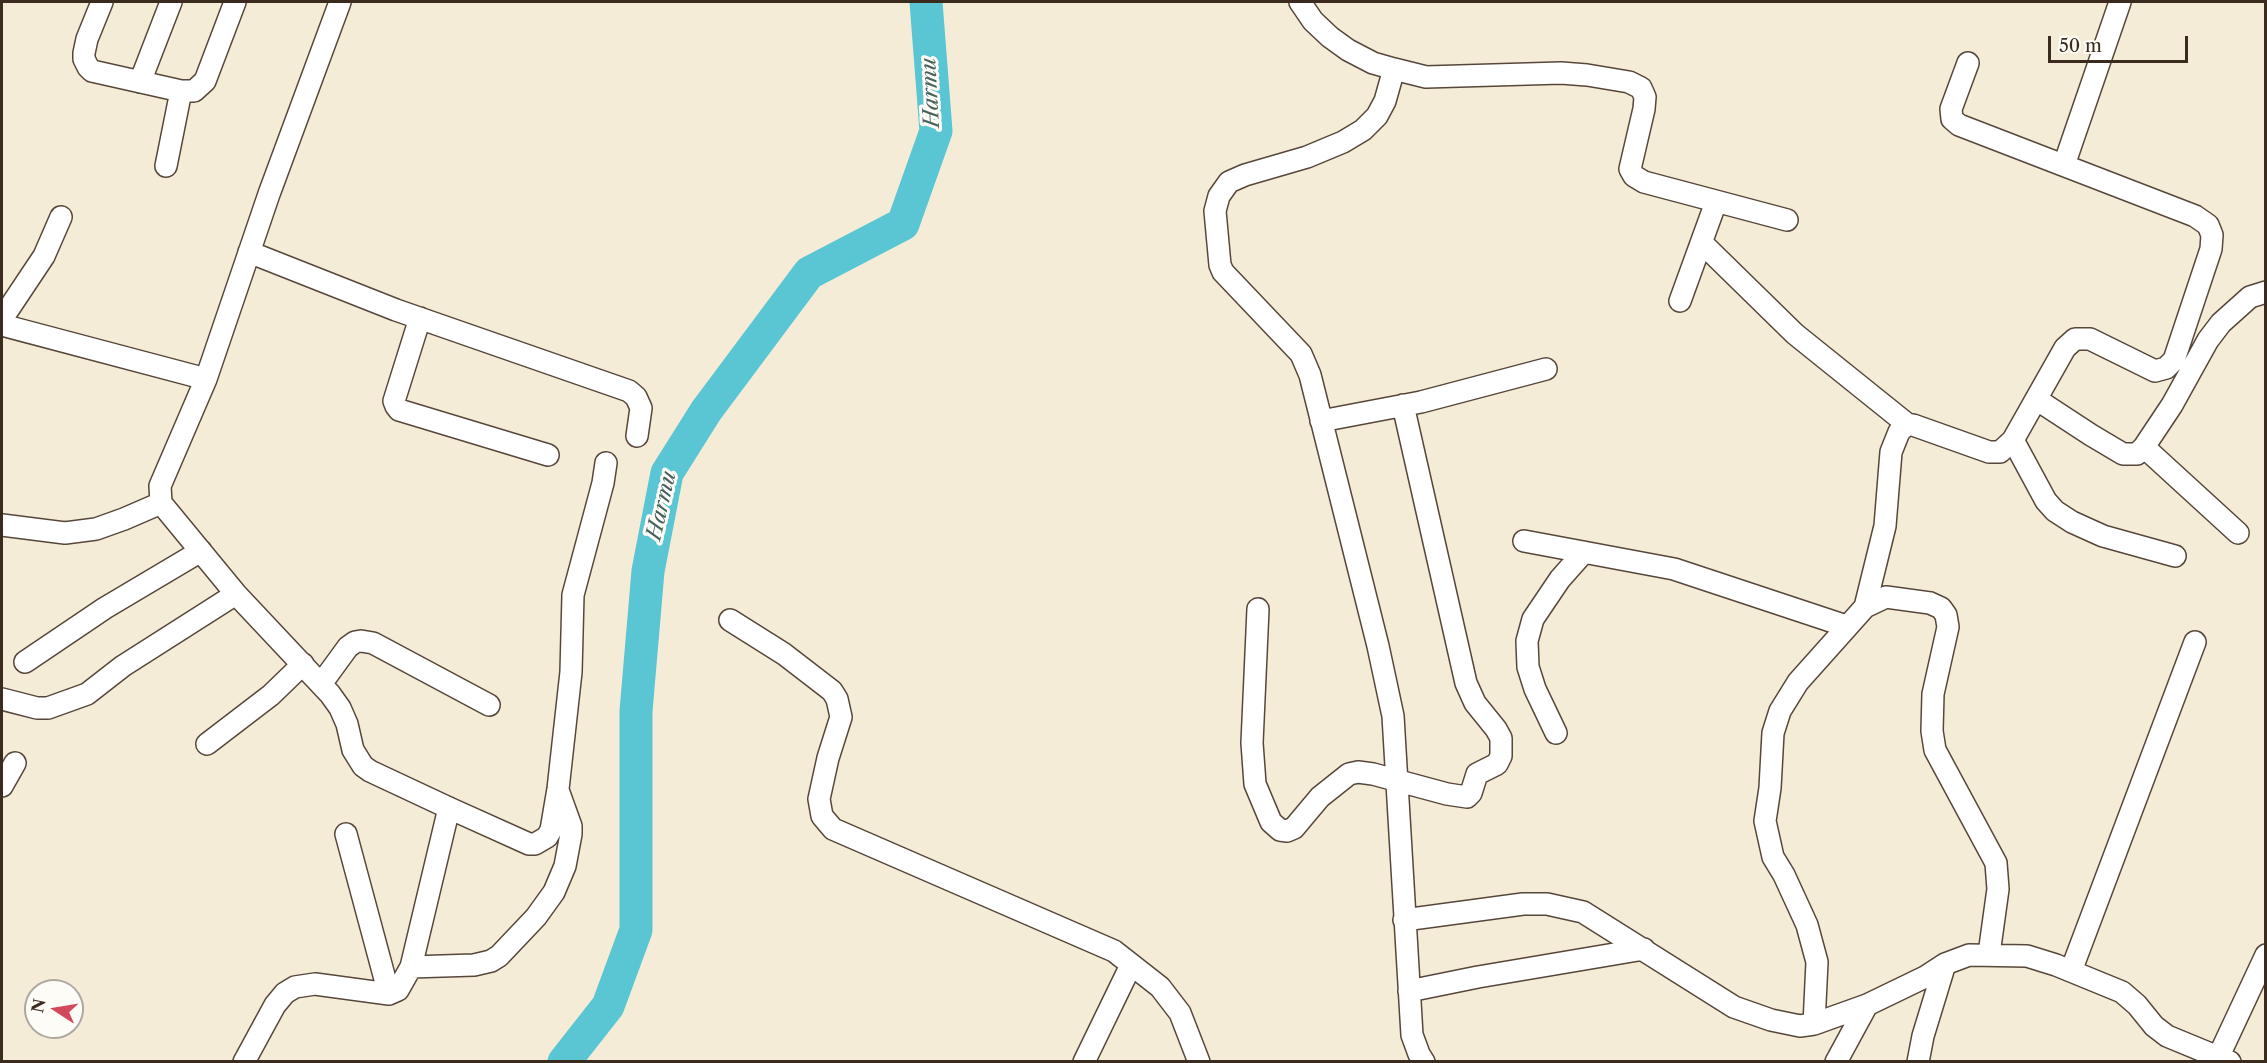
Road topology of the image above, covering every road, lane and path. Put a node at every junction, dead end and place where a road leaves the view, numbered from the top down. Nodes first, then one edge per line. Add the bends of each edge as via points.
1 (102, 2) edge
2 (171, 2) edge
3 (235, 2) edge
4 (340, 2) edge
5 (1300, 2) edge
6 (2120, 2) edge
7 (1968, 63) dead end
8 (1394, 69) junction
9 (140, 82) junction
10 (181, 91) junction
11 (166, 165) dead end
12 (2064, 165) junction
13 (1716, 201) junction
14 (62, 217) dead end
15 (1787, 220) dead end
16 (1702, 243) junction
17 (249, 252) junction
18 (2265, 292) edge
19 (1680, 301) dead end
20 (420, 318) junction
21 (2, 319) edge
22 (2, 326) edge
23 (1546, 369) dead end
24 (206, 379) junction
25 (2036, 399) junction
26 (1403, 405) junction
27 (1321, 421) junction
28 (1906, 424) junction
29 (637, 436) dead end
30 (2013, 440) junction
31 (2144, 447) junction
32 (548, 455) dead end
33 (606, 463) dead end
34 (161, 503) junction
35 (2, 525) edge
36 (2238, 533) dead end
37 (1524, 541) dead end
38 (201, 550) junction
39 (1584, 552) junction
40 (2175, 556) dead end
41 (236, 594) junction
42 (1865, 607) junction
43 (1258, 609) dead end
44 (730, 620) dead end
45 (1846, 626) junction
46 (2195, 642) dead end
47 (25, 662) dead end
48 (303, 664) junction
49 (321, 684) junction
50 (2, 699) edge
51 (489, 705) dead end
52 (1556, 733) dead end
53 (207, 744) dead end
54 (15, 763) dead end
55 (1396, 779) junction
56 (2, 786) edge
57 (558, 789) junction
58 (449, 808) junction
59 (345, 834) dead end
60 (1404, 920) junction
61 (1644, 949) junction
62 (1989, 954) junction
63 (2265, 955) edge
64 (1945, 964) junction
65 (1131, 965) junction
66 (411, 967) junction
67 (2071, 971) junction
68 (1409, 991) junction
69 (389, 994) junction
70 (1867, 1005) junction
71 (1814, 1024) junction
72 (2221, 1060) edge
73 (244, 1062) edge
74 (1084, 1062) edge
75 (1199, 1062) edge
76 (1424, 1062) edge
77 (1836, 1062) edge
78 (1918, 1062) edge

1 - 9 street via 87,39 86,63 92,71
2 - 9 street
3 - 10 street via 205,81 194,91
4 - 17 street
5 - 8 street via 1313,21 1348,50
6 - 12 street
7 - 12 street via 1951,109 1952,119
8 - 13 street via 1426,77 1561,73 1629,82 1641,88 1645,98 1630,169 1634,176
8 - 27 street via 1385,101 1363,130 1307,157 1229,182 1215,211 1220,265 1300,354 1310,375
9 - 10 street
10 - 11 street
12 - 25 street via 2195,216 2208,225 2211,249 2174,360 2166,368 2155,371 2090,339 2075,339 2065,348
13 - 15 street
13 - 16 street
14 - 21 street via 44,256
16 - 19 street
16 - 28 street via 1795,334
17 - 20 street
17 - 24 street
18 - 31 street via 2250,297 2221,323
20 - 29 street via 629,391 641,408
20 - 32 street via 394,402 399,410
22 - 24 street
23 - 26 street
24 - 34 street via 160,486
25 - 30 street
25 - 31 street via 2123,454 2137,453
26 - 27 street
26 - 55 street via 1466,683 1474,703 1501,738 1502,748 1497,764 1477,774 1467,797
27 - 55 street via 1378,646 1392,716
28 - 30 street via 1989,452 2000,452
28 - 42 street via 1891,452 1885,526
30 - 40 street via 2055,511 2103,536
31 - 36 street
33 - 57 street via 573,595 571,672
34 - 35 street via 96,529 65,533
34 - 38 street
37 - 39 street
38 - 41 street
38 - 47 street
39 - 45 street via 1674,568
39 - 52 street via 1533,619 1527,641 1528,667
41 - 48 street
41 - 50 street via 123,666 87,694 48,708
42 - 45 street
42 - 62 street via 1886,597 1930,603 1946,615 1948,627 1934,694 1932,730 1938,758 1996,863 1998,889
43 - 55 street via 1252,743 1255,784 1271,822 1283,831 1294,828 1320,797 1349,774
44 - 65 street via 784,654 837,699 841,717 819,800 822,816 833,829 1114,951
45 - 71 street via 1798,682 1780,711 1773,733 1765,821 1773,858 1807,926 1817,962
46 - 67 street
48 - 49 street
48 - 53 street via 271,695
49 - 51 street via 348,647 361,641 374,643
49 - 58 street via 340,708 353,750 363,766
54 - 56 street
55 - 60 street
57 - 58 street via 551,830 536,844
57 - 66 street via 572,834 554,892 536,918 491,961
58 - 66 street
59 - 69 street
60 - 61 street via 1523,903 1546,904 1582,912
60 - 68 street
61 - 68 street
61 - 71 street via 1734,1007 1800,1026
62 - 64 street via 1969,955
62 - 67 street via 2027,956
63 - 72 street
64 - 70 street
64 - 78 street
65 - 74 street
65 - 75 street via 1160,987 1180,1013
66 - 69 street via 398,990
67 - 72 street via 2122,992 2168,1036
68 - 76 street via 1413,1035
69 - 73 street via 315,984 295,987 275,1005
70 - 71 street
70 - 77 street

